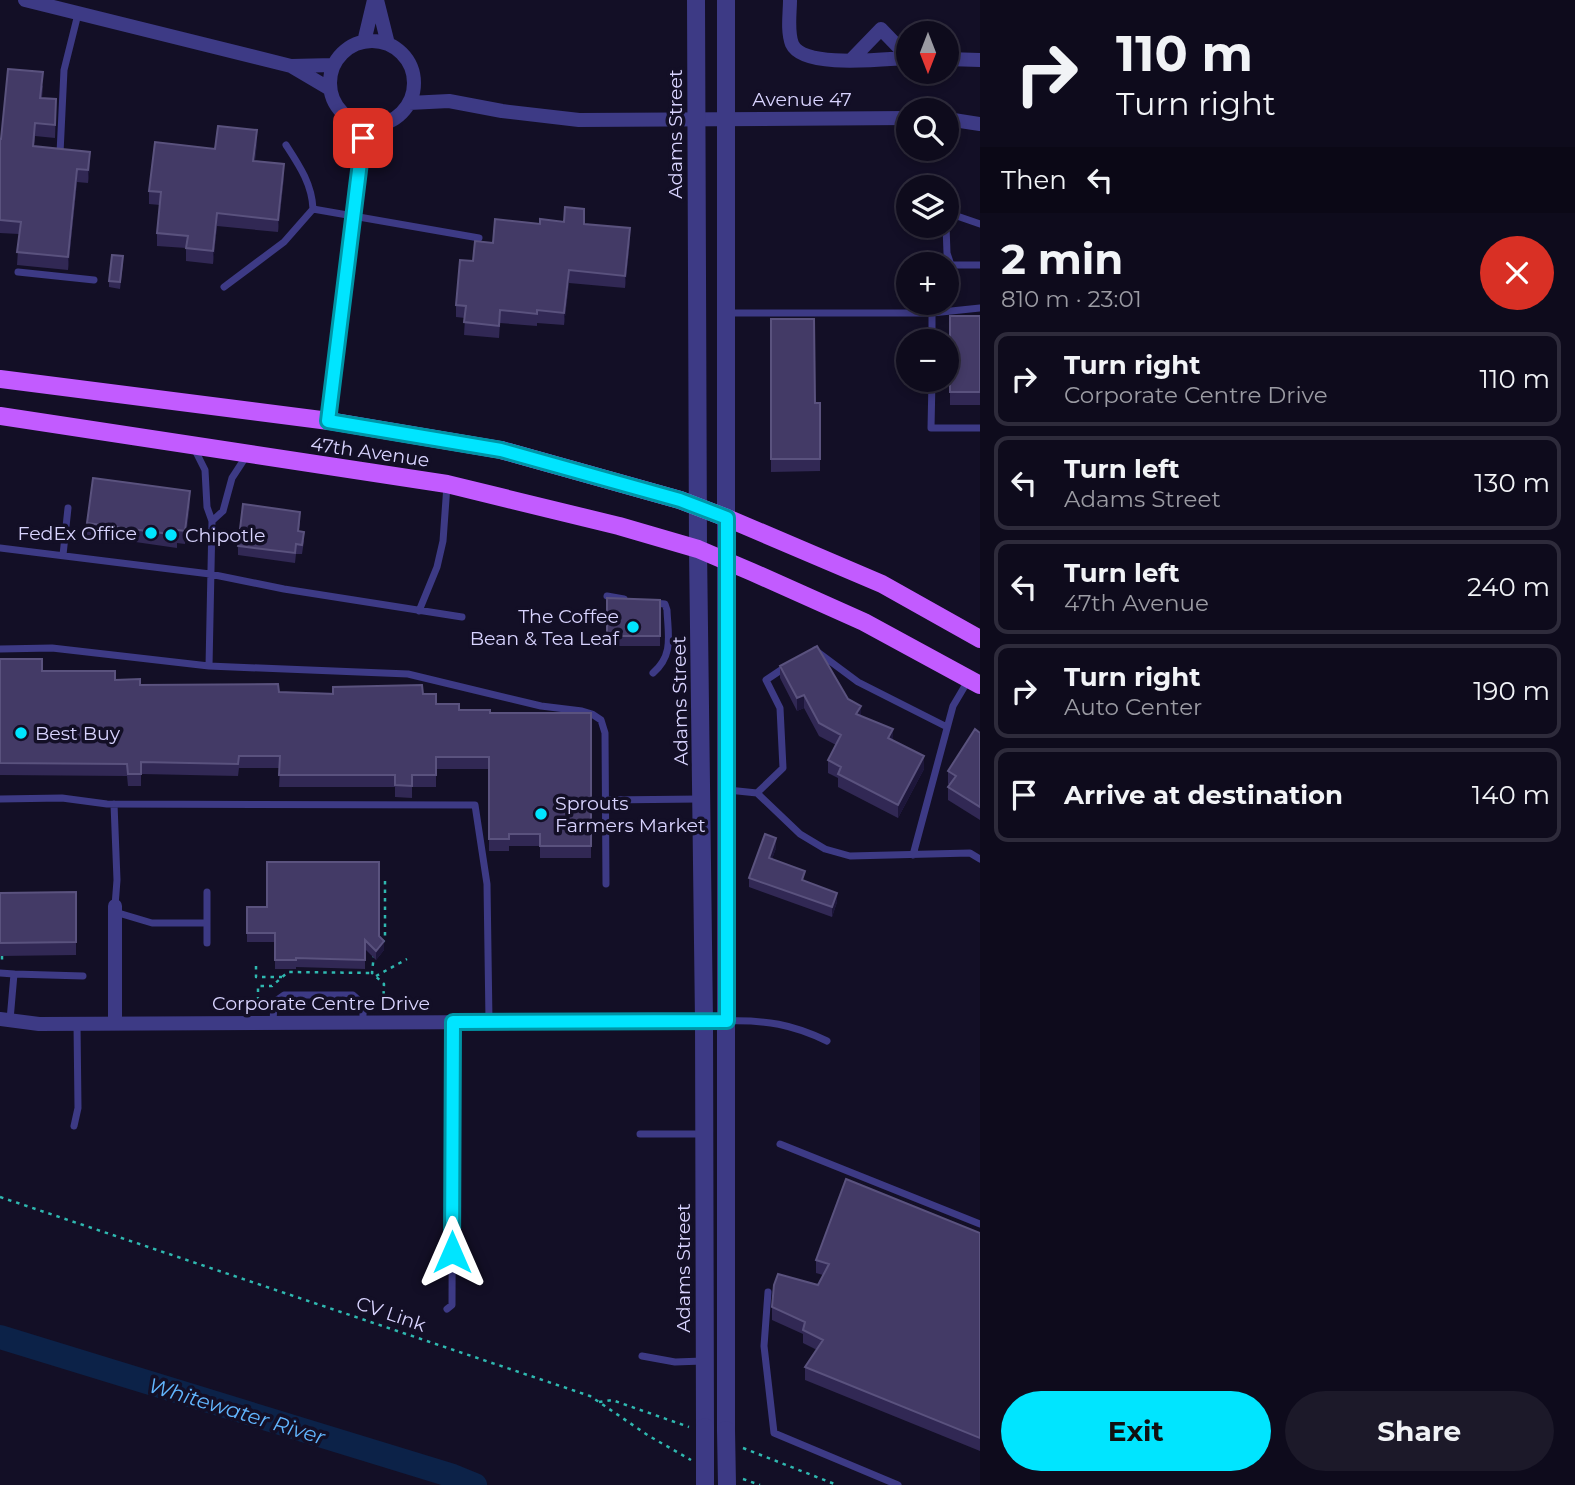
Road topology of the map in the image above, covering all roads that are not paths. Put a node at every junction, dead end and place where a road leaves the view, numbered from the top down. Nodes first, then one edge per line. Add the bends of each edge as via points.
1 (25, 0) edge
2 (375, 0) edge
3 (696, 0) edge
4 (726, 0) edge
5 (790, 0) edge
6 (78, 14) junction
7 (364, 42) junction
8 (388, 44) junction
9 (896, 45) edge
10 (896, 57) edge
11 (852, 59) junction
12 (959, 59) edge
13 (980, 60) edge
14 (334, 65) junction
15 (291, 66) junction
16 (414, 87) junction
17 (330, 89) junction
18 (449, 101) junction
19 (408, 103) junction
20 (696, 118) junction
21 (726, 118) junction
22 (896, 118) edge
23 (959, 121) edge
24 (365, 124) junction
25 (980, 124) edge
26 (286, 145) dead end
27 (60, 153) edge
28 (313, 209) junction
29 (354, 215) junction
30 (959, 217) edge
31 (980, 224) edge
32 (479, 238) edge
33 (959, 265) edge
34 (980, 265) edge
35 (18, 272) dead end
36 (94, 280) dead end
37 (224, 286) dead end
38 (980, 308) edge
39 (959, 310) edge
40 (727, 313) junction
41 (896, 313) edge
42 (0, 379) edge
43 (932, 392) edge
44 (0, 416) edge
45 (328, 421) junction
46 (980, 428) edge
47 (192, 446) junction
48 (247, 454) junction
49 (447, 484) junction
50 (698, 506) junction
51 (68, 509) dead end
52 (727, 518) junction
53 (212, 521) junction
54 (0, 548) edge
55 (698, 550) junction
56 (63, 555) junction
57 (727, 561) junction
58 (210, 574) junction
59 (607, 596) edge
60 (637, 601) edge
61 (646, 602) edge
62 (419, 611) junction
63 (462, 617) dead end
64 (980, 639) edge
65 (0, 649) edge
66 (804, 655) edge
67 (795, 661) edge
68 (209, 666) junction
69 (653, 673) dead end
70 (975, 681) edge
71 (947, 727) junction
72 (727, 790) junction
73 (757, 793) junction
74 (0, 799) edge
75 (702, 799) junction
76 (606, 800) junction
77 (114, 804) junction
78 (914, 855) junction
79 (980, 859) edge
80 (606, 884) dead end
81 (207, 892) dead end
82 (115, 909) junction
83 (207, 923) junction
84 (207, 943) dead end
85 (1, 969) edge
86 (14, 974) junction
87 (83, 976) dead end
88 (5, 1020) edge
89 (704, 1020) junction
90 (489, 1021) junction
91 (727, 1021) junction
92 (363, 1022) junction
93 (453, 1022) junction
94 (273, 1023) junction
95 (77, 1024) junction
96 (115, 1024) junction
97 (827, 1041) dead end
98 (74, 1126) dead end
99 (640, 1134) dead end
100 (704, 1134) junction
101 (780, 1144) dead end
102 (980, 1224) edge
103 (768, 1292) dead end
104 (447, 1309) dead end
105 (642, 1356) dead end
106 (705, 1361) junction
107 (731, 1480) edge
108 (705, 1485) edge
109 (898, 1485) edge

1 - 6 street
2 - 7 street
2 - 8 street
3 - 20 street, Adams Street
4 - 21 street
5 - 11 street via 790,35 800,53 813,59
6 - 15 street
6 - 27 lane via 64,70
7 - 8 street
7 - 14 street via 346,50
8 - 16 street via 408,61
9 - 11 street via 881,29
10 - 11 street
12 - 13 street
14 - 15 street
14 - 17 street
15 - 17 street
16 - 18 street
16 - 19 street
17 - 24 street via 342,112
18 - 19 street
18 - 20 street, Avenue 47 via 579,120
19 - 24 street via 390,121
20 - 21 street, Avenue 47
20 - 50 street, Adams Street
21 - 22 street, Avenue 47
21 - 40 street
23 - 25 street
24 - 29 street
26 - 28 lane via 313,195
28 - 29 lane
28 - 37 lane via 284,242
29 - 32 lane
29 - 45 street
30 - 31 lane
33 - 34 lane
35 - 36 lane
38 - 39 lane
40 - 41 lane
40 - 52 street
42 - 45 main road, 47th Avenue
43 - 46 lane via 932,428
44 - 47 main road, 47th Avenue
45 - 50 main road, 47th Avenue via 501,450
47 - 48 main road, 47th Avenue
47 - 53 lane via 205,470
48 - 49 main road, 47th Avenue
48 - 53 lane via 232,478 223,511
49 - 55 main road, 47th Avenue
49 - 62 lane via 443,541
50 - 52 main road, 47th Avenue
50 - 55 street, Adams Street
51 - 56 lane
52 - 57 street
52 - 64 main road, 47th Avenue via 881,584
53 - 58 lane
54 - 56 lane
55 - 57 main road, 47th Avenue
55 - 75 street, Adams Street
56 - 58 lane
57 - 70 main road, 47th Avenue via 864,622
57 - 72 street
58 - 62 lane
58 - 68 lane
59 - 60 lane
61 - 69 lane via 665,604 667,610 668,651
62 - 63 lane
65 - 68 lane via 52,648
66 - 71 lane via 814,649 858,682
67 - 73 lane via 766,680 780,708 783,768
68 - 76 lane via 408,674 592,714 604,726
70 - 71 lane via 953,706
71 - 78 lane
72 - 73 lane
72 - 91 street
73 - 78 lane via 800,834 825,849 850,856
74 - 77 lane via 62,798
75 - 76 lane
75 - 89 street, Adams Street
76 - 80 lane
77 - 82 lane
77 - 90 lane via 475,805 487,884
78 - 79 lane via 970,853
81 - 83 lane
82 - 83 lane via 152,923
82 - 96 street
83 - 84 lane
85 - 86 lane
86 - 87 lane
86 - 88 lane
88 - 95 street, Corporate Centre Drive
89 - 90 street, Corporate Centre Drive
89 - 91 street, Corporate Centre Drive
89 - 100 street, Adams Street
90 - 93 street, Corporate Centre Drive
91 - 97 lane via 776,1022
91 - 107 street, bridge via 726,1438
92 - 93 street, Corporate Centre Drive
92 - 94 street, Corporate Centre Drive
92 - 94 lane via 363,1004 353,995 284,995 274,1002
93 - 104 lane via 452,1305
94 - 96 street, Corporate Centre Drive
95 - 96 street, Corporate Centre Drive
95 - 98 lane
99 - 100 lane
100 - 106 street, Adams Street
101 - 102 lane
103 - 109 lane via 764,1346 774,1433
105 - 106 lane
106 - 108 street, Adams Street, bridge

